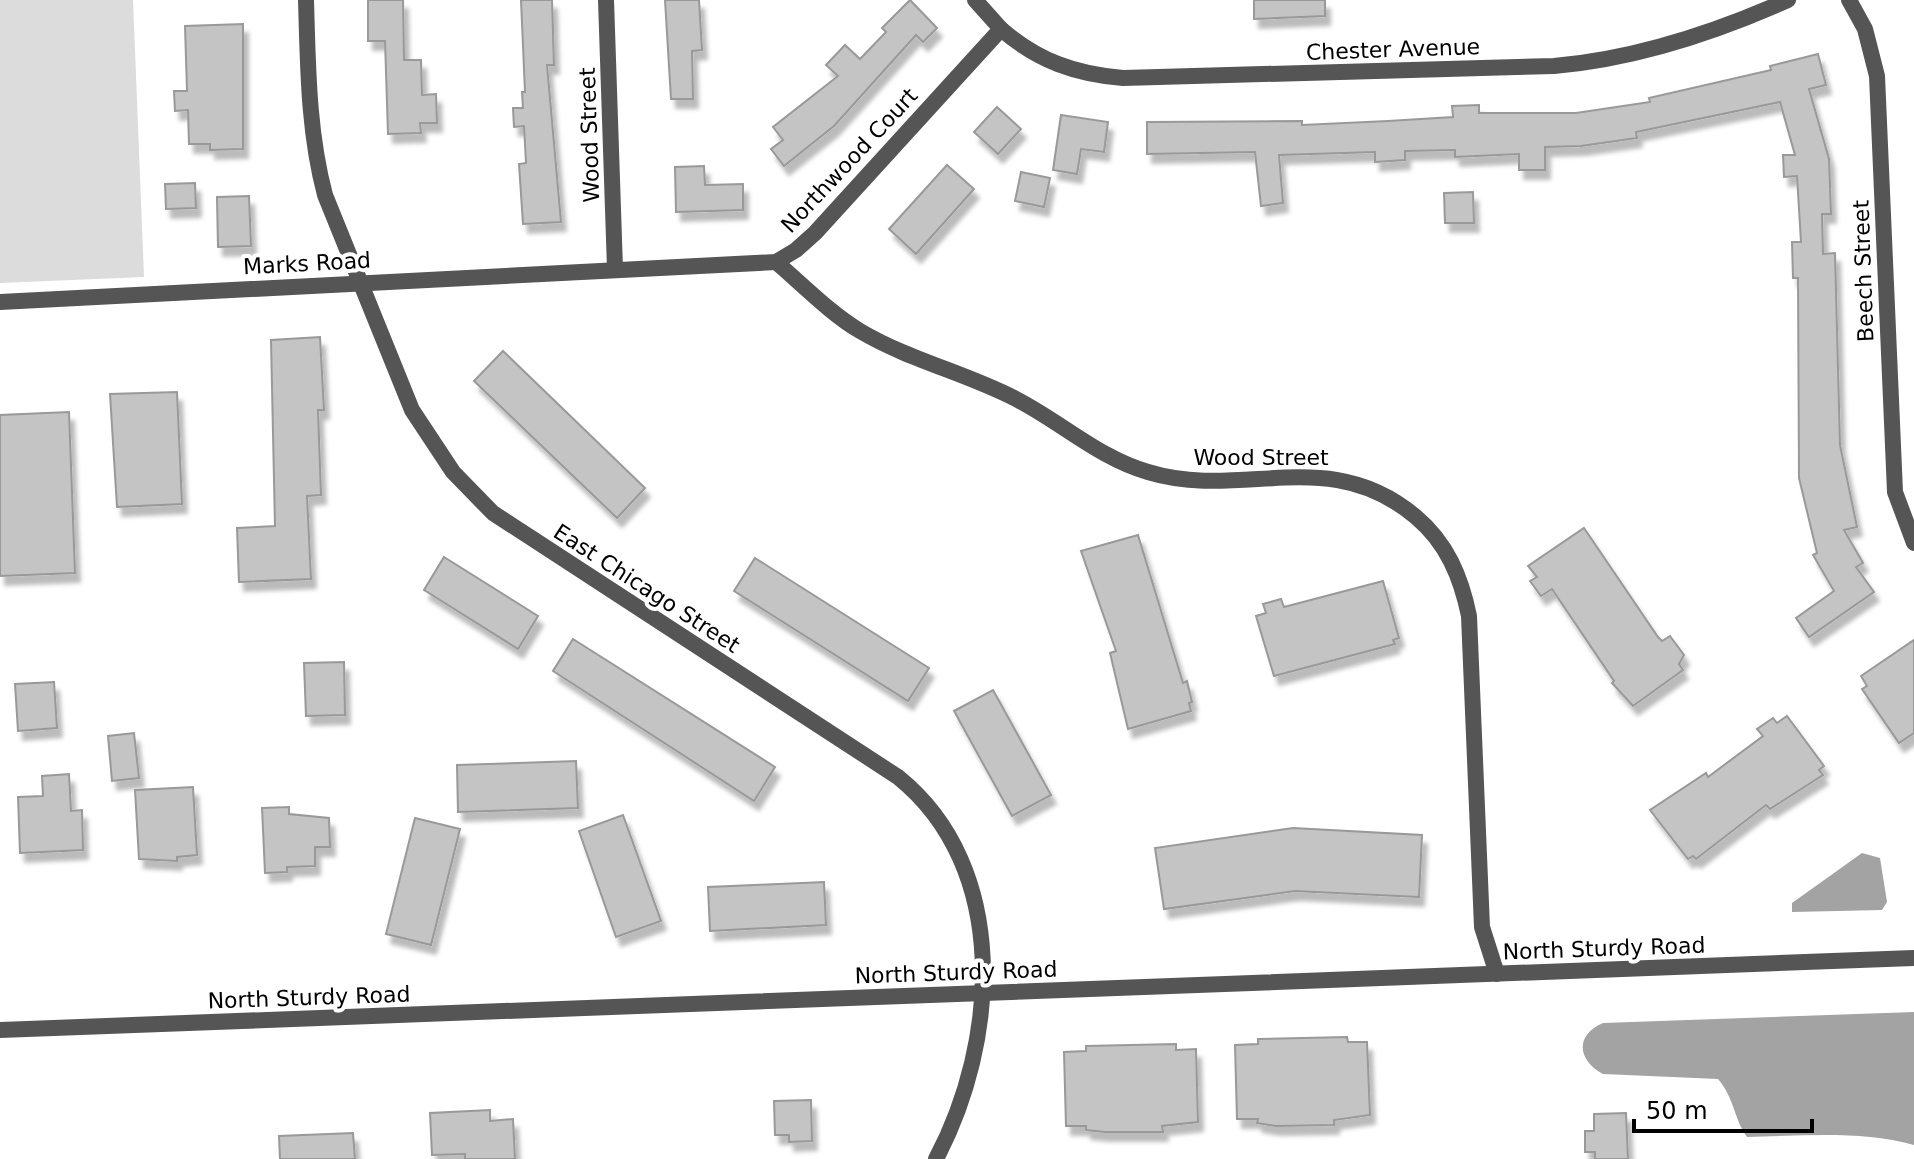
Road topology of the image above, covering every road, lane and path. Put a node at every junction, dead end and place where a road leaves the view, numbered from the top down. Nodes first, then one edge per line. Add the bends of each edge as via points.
1 (306, 0) edge
2 (606, 0) edge
3 (975, 0) edge
4 (1788, 0) edge
5 (1849, 0) edge
6 (1001, 29) junction
7 (776, 262) junction
8 (615, 269) junction
9 (362, 282) junction
10 (0, 302) edge
11 (1914, 543) edge
12 (1914, 958) edge
13 (1497, 974) junction
14 (984, 993) junction
15 (0, 1030) edge
16 (936, 1159) edge

1 - 9 street, East Chicago Street via 315,157 342,241
2 - 8 street, Wood Street
3 - 6 street
4 - 6 street, Chester Avenue via 1712,33 1613,58 1554,66 1123,78 1054,64 1022,48
5 - 11 street, Beech Street via 1865,29 1877,76 1895,492
6 - 7 street, Northwood Court via 815,233
7 - 8 street, Northwood Court
7 - 13 street, Wood Street via 861,332 1013,397 1095,448 1148,472 1205,481 1329,477 1357,482 1426,525 1456,568 1469,616 1482,927
8 - 9 street, Marks Road
9 - 10 street, Marks Road
9 - 14 street, East Chicago Street via 412,410 453,472 493,513 919,793 957,846 971,883
12 - 13 street, North Sturdy Road
13 - 14 street, North Sturdy Road
14 - 15 street, North Sturdy Road
14 - 16 street, East Chicago Street via 971,1077

